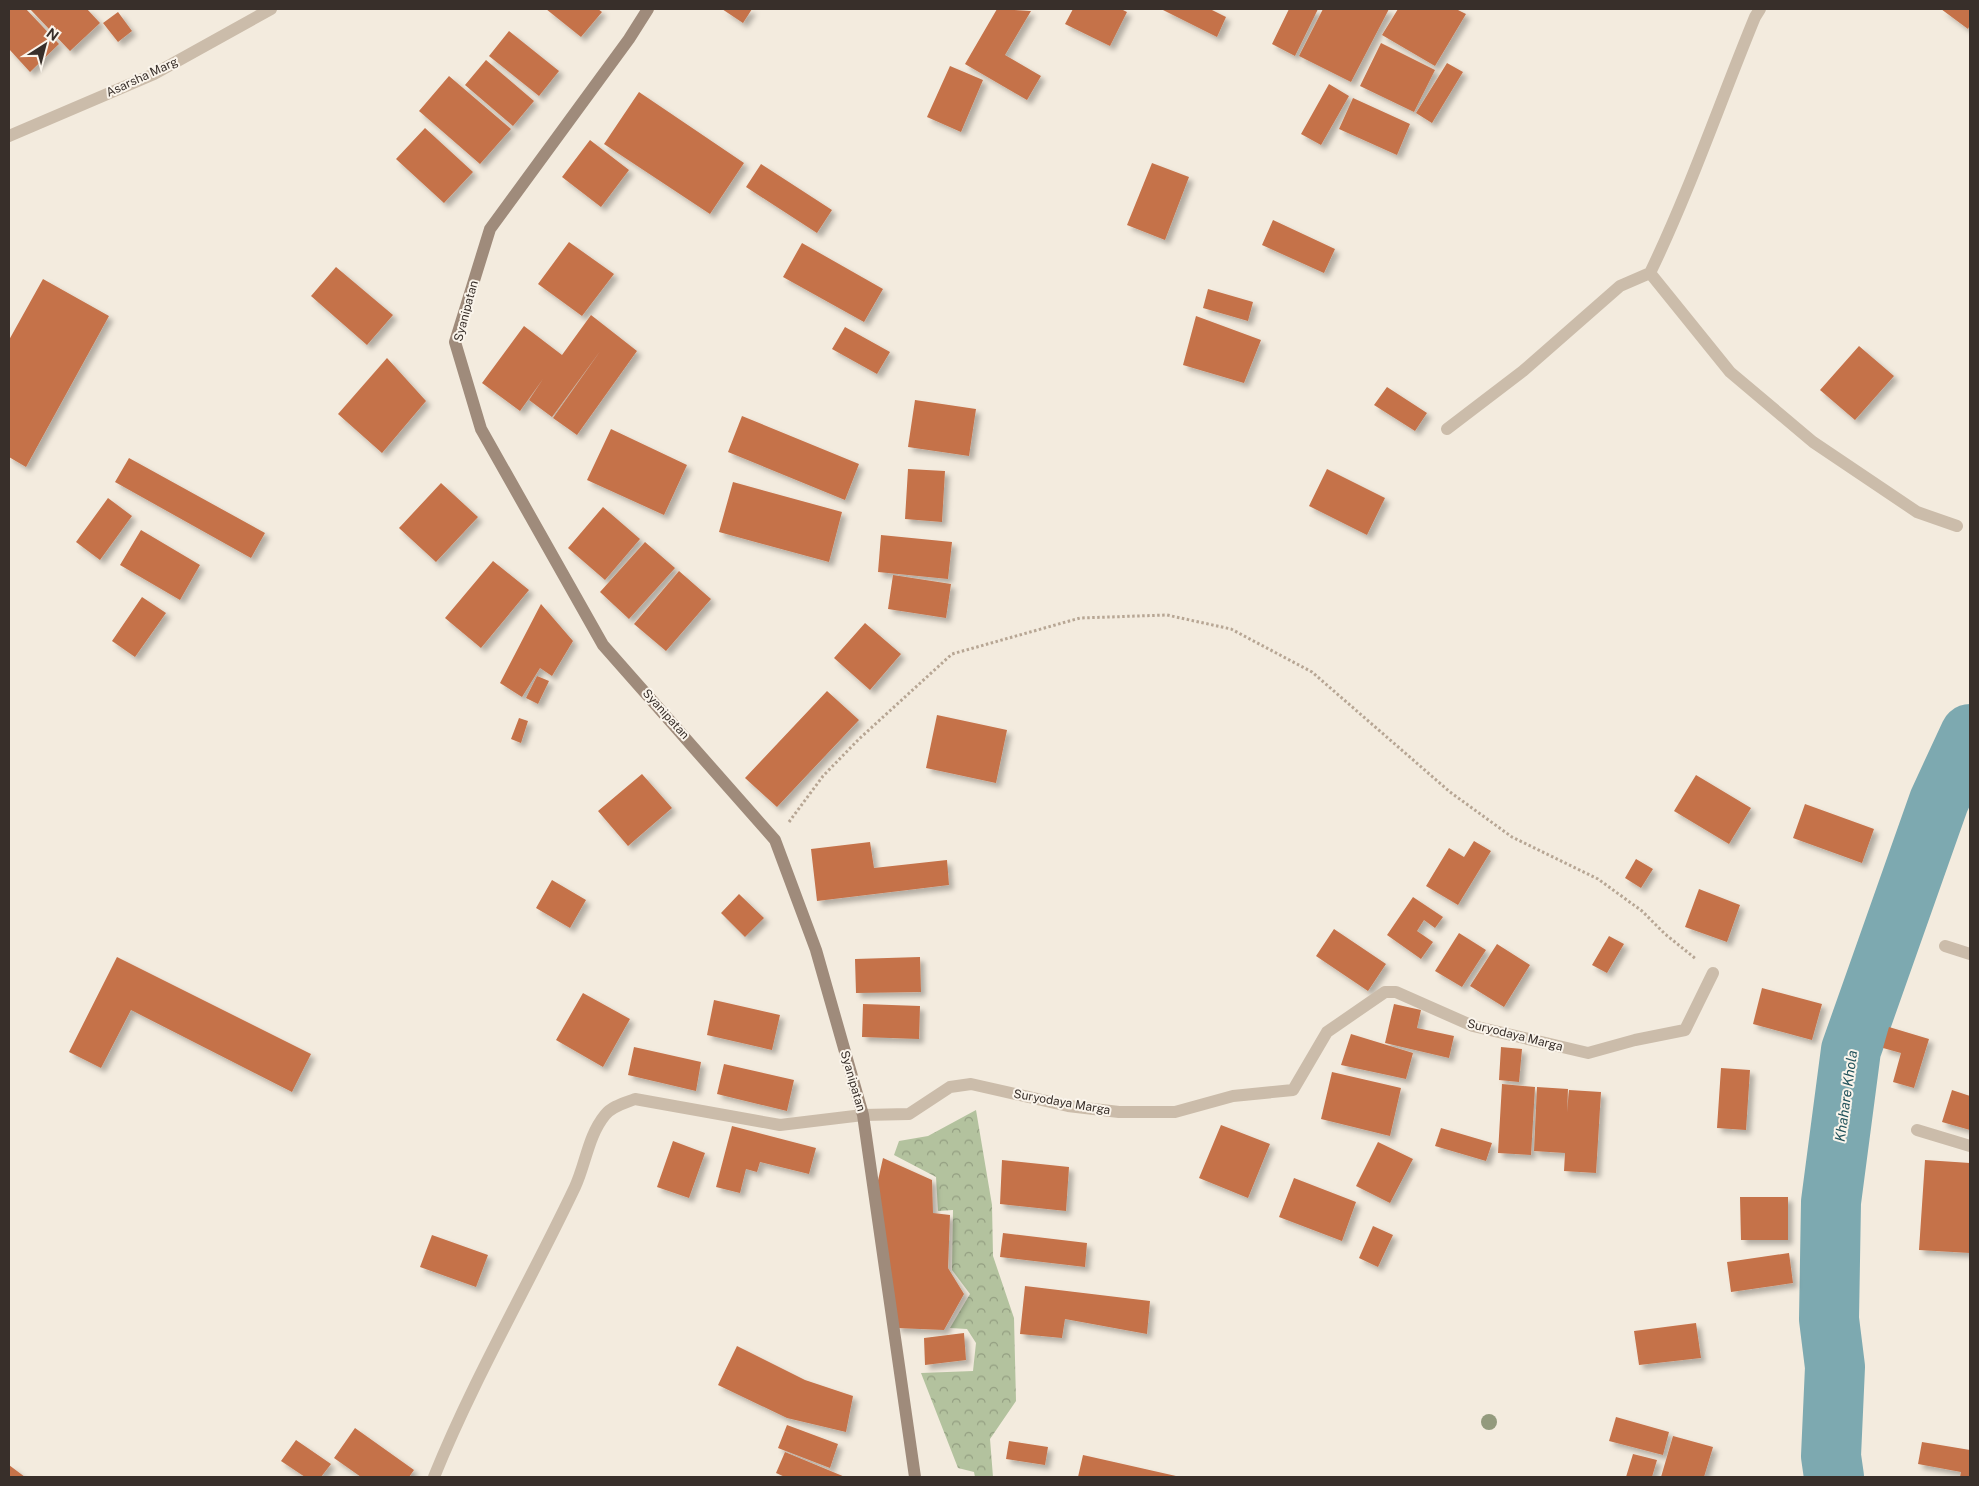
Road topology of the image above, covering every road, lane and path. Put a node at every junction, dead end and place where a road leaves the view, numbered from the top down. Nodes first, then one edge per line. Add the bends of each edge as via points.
1 (271, 9) edge
2 (648, 9) edge
3 (1760, 9) edge
4 (9, 136) edge
5 (1650, 273) junction
6 (1448, 430) dead end
7 (1957, 526) dead end
8 (775, 840) junction
9 (1945, 946) dead end
10 (1970, 954) edge
11 (1713, 972) joint
12 (863, 1115) junction
13 (1917, 1130) dead end
14 (1970, 1146) edge
15 (434, 1477) edge
16 (915, 1477) edge

1 - 4 street, Asarsha Marg via 154,74
2 - 8 main road, Syanipatan via 490,229 455,342 481,429 603,645
3 - 5 street via 1702,148 1679,214
5 - 6 street via 1620,286 1523,371
5 - 7 street via 1730,372 1813,442 1917,512
8 - 11 path via 823,776 952,654 1080,618 1168,615 1231,629 1312,672 1450,792 1512,837 1598,879 1642,911
8 - 12 main road, Syanipatan via 816,950
9 - 10 street
11 - 12 street, Suryodaya Marga via 1685,1030 1588,1053 1473,1026 1396,992 1385,992 1327,1032 1293,1090 1233,1096 1175,1112 1119,1112 1068,1106 971,1084 950,1087 909,1114
12 - 15 street via 780,1125 635,1099 606,1113 591,1138 576,1186
12 - 16 main road, Syanipatan
13 - 14 street

